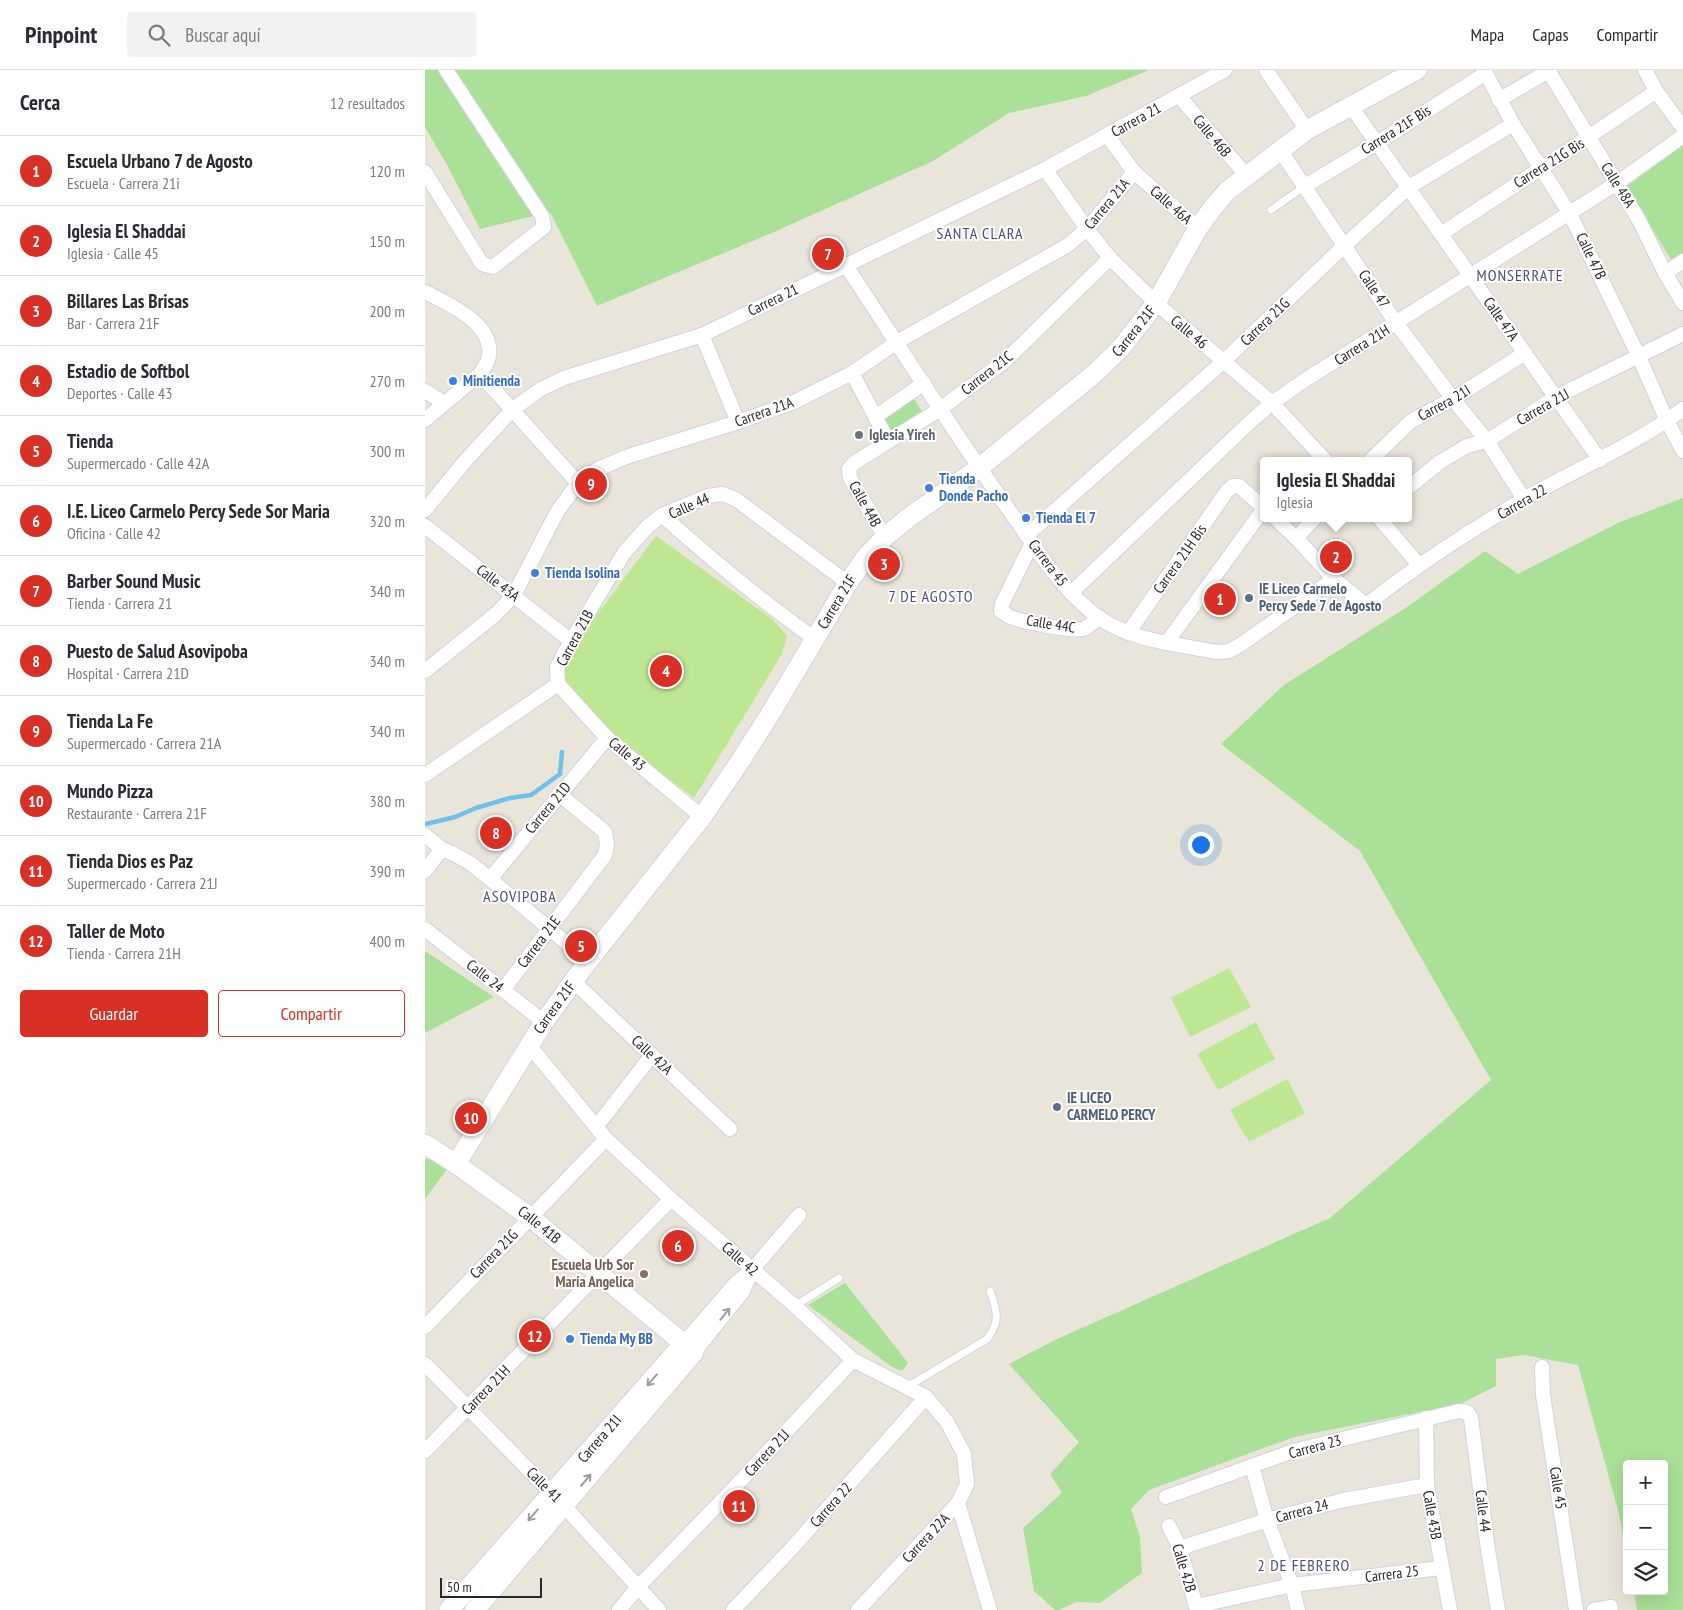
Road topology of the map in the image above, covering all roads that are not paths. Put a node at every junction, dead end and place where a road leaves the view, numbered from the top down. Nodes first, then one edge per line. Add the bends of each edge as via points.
1 (446, 70) edge
2 (1225, 70) edge
3 (1266, 70) edge
4 (1417, 70) edge
5 (1549, 70) edge
6 (1645, 70) edge
7 (1485, 71) edge
8 (1656, 91) junction
9 (1179, 96) junction
10 (1499, 100) junction
11 (1350, 105) junction
12 (1681, 121) edge
13 (1513, 124) junction
14 (1307, 130) junction
15 (1107, 136) junction
16 (1683, 136) edge
17 (1589, 138) junction
18 (1377, 143) junction
19 (1280, 150) junction
20 (1541, 168) junction
21 (1045, 169) junction
22 (425, 172) edge
23 (1133, 172) junction
24 (1246, 175) junction
25 (1617, 183) junction
26 (1305, 186) junction
27 (1409, 187) junction
28 (1271, 210) dead end
29 (1570, 214) junction
30 (1198, 228) junction
31 (1087, 229) junction
32 (1441, 234) junction
33 (1345, 245) junction
34 (1110, 258) junction
35 (1683, 261) edge
36 (845, 264) junction
37 (1665, 273) junction
38 (1471, 276) junction
39 (425, 292) edge
40 (1156, 303) junction
41 (1683, 303) edge
42 (1397, 323) junction
43 (1683, 334) edge
44 (702, 335) junction
45 (897, 342) junction
46 (1525, 353) junction
47 (1639, 357) junction
48 (1224, 361) junction
49 (852, 372) junction
50 (480, 374) junction
51 (924, 383) junction
52 (425, 391) edge
53 (1556, 397) junction
54 (1453, 399) junction
55 (445, 403) junction
56 (1272, 403) junction
57 (940, 409) junction
58 (1683, 409) edge
59 (513, 410) junction
60 (875, 417) junction
61 (425, 420) edge
62 (1667, 421) junction
63 (738, 422) junction
64 (888, 441) junction
65 (1487, 441) junction
66 (1683, 451) edge
67 (1322, 457) edge
68 (1374, 457) edge
69 (1600, 460) junction
70 (979, 468) junction
71 (849, 469) joint
72 (578, 482) junction
73 (1412, 485) edge
74 (1524, 499) junction
75 (1260, 505) edge
76 (425, 510) edge
77 (1260, 512) edge
78 (662, 516) junction
79 (1279, 522) edge
80 (1311, 522) edge
81 (1382, 522) edge
82 (425, 526) edge
83 (885, 537) junction
84 (1297, 538) junction
85 (1029, 539) junction
86 (1419, 565) junction
87 (1334, 579) junction
88 (848, 583) junction
89 (1071, 593) junction
90 (514, 595) junction
91 (1099, 617) junction
92 (1128, 632) junction
93 (815, 639) junction
94 (571, 641) junction
95 (1167, 642) junction
96 (425, 670) edge
97 (558, 684) junction
98 (607, 738) junction
99 (425, 775) edge
100 (559, 794) junction
101 (701, 817) junction
102 (425, 835) edge
103 (442, 849) junction
104 (425, 871) edge
105 (490, 879) junction
106 (425, 929) edge
107 (549, 929) junction
108 (588, 961) junction
109 (574, 982) junction
110 (503, 990) junction
111 (544, 1022) junction
112 (529, 1045) junction
113 (652, 1056) junction
114 (596, 1127) junction
115 (730, 1129) dead end
116 (606, 1139) junction
117 (425, 1144) edge
118 (456, 1164) junction
119 (671, 1199) junction
120 (799, 1215) dead end
121 (530, 1217) junction
122 (752, 1270) junction
123 (599, 1274) junction
124 (839, 1278) dead end
125 (989, 1291) dead end
126 (795, 1306) junction
127 (425, 1327) edge
128 (689, 1347) junction
129 (853, 1360) junction
130 (425, 1364) edge
131 (1542, 1367) dead end
132 (907, 1387) junction
133 (926, 1397) junction
134 (468, 1409) junction
135 (1467, 1412) joint
136 (1426, 1418) junction
137 (425, 1451) edge
138 (964, 1454) joint
139 (1252, 1466) junction
140 (1427, 1485) junction
141 (1166, 1497) dead end
142 (558, 1500) junction
143 (958, 1503) junction
144 (1267, 1520) junction
145 (1169, 1526) dead end
146 (1180, 1548) junction
147 (1441, 1568) junction
148 (1292, 1585) junction
149 (638, 1587) junction
150 (1611, 1607) dead end
151 (1196, 1608) edge
152 (449, 1610) edge
153 (475, 1610) edge
154 (619, 1610) edge
155 (659, 1610) edge
156 (733, 1610) edge
157 (858, 1610) edge
158 (990, 1610) edge
159 (1298, 1610) edge
160 (1450, 1610) edge
161 (1498, 1610) edge
162 (1577, 1610) edge
163 (1594, 1610) edge

1 - 22 street via 542,216 544,227 493,267 482,264
2 - 9 street, Carrera 21
3 - 14 street
4 - 11 street, Carrera 21F
5 - 10 street
5 - 17 street, Calle 48A
6 - 8 street
7 - 10 street, Calle 47B
7 - 18 street, Carrera 21F Bis
8 - 12 street
8 - 17 street, Carrera 21G Bis
9 - 15 street, Carrera 21
9 - 24 street, Calle 46B
10 - 13 street, Calle 47B
11 - 14 street, Carrera 21F
11 - 18 street, Calle 47A
13 - 20 street, Calle 47B
13 - 27 street, Carrera 21G
14 - 19 street, Carrera 21F
15 - 21 street, Carrera 21
15 - 23 street, Calle 46A
16 - 25 street, Carrera 21H
17 - 20 street, Carrera 21G Bis
17 - 25 street, Calle 48A
18 - 26 street, Carrera 21F Bis
18 - 27 street, Calle 47A
19 - 24 street, Carrera 21F
19 - 26 street, Calle 47
20 - 29 street, Calle 47B
20 - 32 street, Carrera 21G Bis
21 - 31 street, Calle 46
21 - 36 street, Carrera 21
23 - 30 street, Calle 46A
23 - 31 street, Carrera 21A
24 - 30 street, Carrera 21F via 1227,191
25 - 29 street, Carrera 21H
25 - 37 street, Calle 48A
26 - 28 lane
26 - 33 street, Calle 47
27 - 32 street, Calle 47A
27 - 33 street, Carrera 21G
29 - 38 street, Carrera 21H
29 - 47 street, Calle 47B
30 - 40 street, Carrera 21F
31 - 34 street, Calle 46
31 - 45 street, Carrera 21A via 1068,245
32 - 38 street, Calle 47A
33 - 42 street, Calle 47
33 - 48 street, Carrera 21G
34 - 40 street, Calle 46
34 - 57 street, Carrera 21C via 1005,361
35 - 37 street
36 - 44 street, Carrera 21
36 - 45 street, Carrera 45
37 - 41 street, Calle 48A
38 - 42 street, Carrera 21H
38 - 46 street, Calle 47A
39 - 50 street via 476,322 486,336 489,350
40 - 48 street, Calle 46
40 - 70 street, Carrera 21F via 1121,348 1094,374
42 - 54 street, Calle 47
42 - 56 street, Carrera 21H
43 - 47 street, Carrera 21J
44 - 59 street, Carrera 21 via 564,378 541,389
44 - 63 street
45 - 49 street, Carrera 21A
45 - 51 street, Carrera 45
46 - 53 street, Calle 47A
46 - 54 street, Carrera 21I
47 - 53 street, Carrera 21J
47 - 62 street, Calle 47B
48 - 56 street, Calle 46
48 - 85 street, Carrera 21G
49 - 60 street
49 - 63 street, Carrera 21A via 792,403
50 - 55 street
50 - 59 street
51 - 57 street, Carrera 45
51 - 60 street
52 - 55 street
53 - 65 street, Carrera 21J
53 - 69 street, Calle 47A
54 - 65 street, Calle 47
54 - 68 street, Carrera 21I via 1411,421
55 - 61 street
56 - 67 street, Calle 46
56 - 89 street, Carrera 21H
57 - 64 street, Carrera 21C
57 - 70 street, Carrera 45
58 - 62 street, Carrera 22
59 - 72 street
59 - 76 street, Carrera 21
60 - 64 street
62 - 66 street, Calle 47B
62 - 69 street, Carrera 22
63 - 72 street, Carrera 21A via 626,457
64 - 71 street, Carrera 21C
65 - 73 street, Carrera 21J via 1467,446
65 - 74 street, Calle 47
69 - 74 street, Carrera 22
70 - 83 street, Carrera 21F
70 - 85 street, Carrera 45
71 - 83 street, Calle 44B via 850,478
72 - 90 street, Carrera 21A via 557,512
74 - 86 street, Carrera 22
75 - 92 street, Carrera 21H Bis via 1239,486 1227,491
77 - 95 street
78 - 88 street, Calle 44 via 708,496 723,494 737,500
78 - 93 street, Calle 44 via 722,569
78 - 94 street, Carrera 21B via 624,552
79 - 84 street
80 - 84 street
81 - 86 street
82 - 90 street, Calle 43A
83 - 88 street, Carrera 21F
84 - 87 street
85 - 89 street, Carrera 45
85 - 91 street, Calle 44C via 1001,611 1009,617 1075,630 1090,626
86 - 87 street, Carrera 22 via 1366,606
87 - 95 street, Carrera 45 via 1229,650 1217,652
88 - 93 street, Carrera 21F
89 - 91 street, Carrera 45
90 - 94 street, Calle 43A
90 - 96 street, Carrera 21A via 496,614
91 - 92 street, Carrera 45
92 - 95 street, Carrera 45
93 - 101 street, Carrera 21F via 772,711
94 - 97 street, Carrera 21B via 557,666
97 - 98 street, Calle 43
97 - 99 street, Carrera 21B
98 - 100 street, Carrera 21D
98 - 101 street, Calle 43
100 - 105 street, Carrera 21D
100 - 107 street, Carrera 21E via 605,832 607,845 605,855
101 - 108 street, Carrera 21F
102 - 103 street
103 - 104 street
103 - 105 street via 470,863
105 - 107 street
106 - 110 street, Calle 24
107 - 108 street
107 - 110 street, Carrera 21E
108 - 109 street, Carrera 21F
109 - 111 street, Carrera 21F
109 - 113 street, Calle 42A
110 - 111 street, Calle 24
111 - 112 street, Carrera 21F
112 - 114 street, Calle 42
112 - 118 street, Carrera 21F
113 - 114 street
113 - 115 street, Calle 42A
114 - 116 street, Calle 42
116 - 119 street, Calle 42
116 - 121 street, Carrera 21G
117 - 118 street, Calle 41B
118 - 121 street, Calle 41B
119 - 122 street, Calle 42
119 - 123 street, Carrera 21H
120 - 122 street, Carrera 21I
121 - 123 street, Calle 41B
121 - 127 street, Carrera 21G
122 - 126 street, Calle 42
122 - 128 street, Carrera 21I via 743,1291
123 - 128 street, Calle 41B
123 - 134 street, Carrera 21H
124 - 126 lane
125 - 132 lane via 997,1317 994,1330 987,1339
126 - 129 street, Calle 42
128 - 142 street, Carrera 21I
129 - 132 street, Calle 42
129 - 149 street, Carrera 21J
130 - 134 street, Calle 41
131 - 162 street, Calle 45 via 1543,1395
132 - 133 street, Calle 42
133 - 138 street, Calle 42 via 947,1422
133 - 156 street, Carrera 22
134 - 137 street, Carrera 21H
134 - 142 street, Calle 41
135 - 136 street, Carrera 23
135 - 161 street, Calle 44 via 1471,1418
136 - 139 street, Carrera 23 via 1293,1451
136 - 140 street, Calle 43B
138 - 143 street, Carrera 22A via 967,1484
139 - 141 street, Carrera 23
139 - 144 street
140 - 144 street, Carrera 24 via 1344,1500
140 - 147 street, Calle 43B
142 - 149 street, Calle 41
142 -> 152 street, Carrera 21I
142 - 153 street, Carrera 21I
143 - 157 street, Carrera 22A
143 - 158 street
144 - 146 street, Carrera 24
144 - 148 street
145 - 146 street, Calle 42B
146 - 151 street, Calle 42B
147 - 148 street, Carrera 25
147 - 160 street, Calle 43B
148 - 151 street, Carrera 25
148 - 159 street
149 - 154 street, Carrera 21J
149 - 155 street, Calle 41
150 - 163 street

